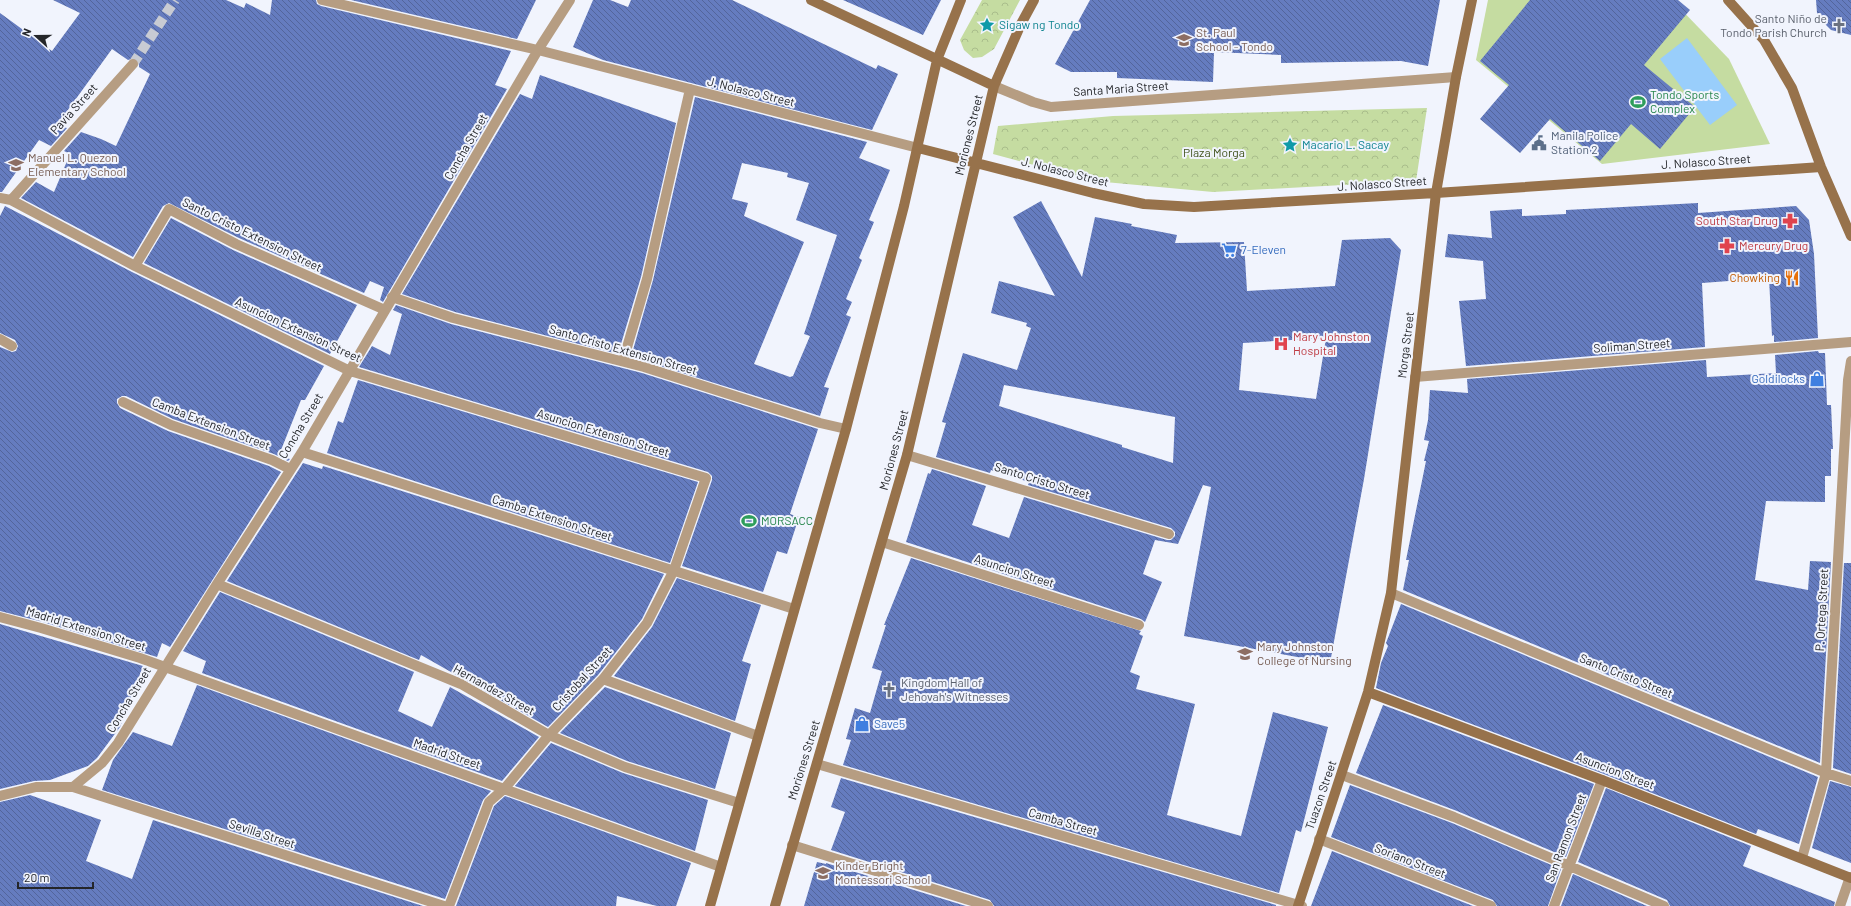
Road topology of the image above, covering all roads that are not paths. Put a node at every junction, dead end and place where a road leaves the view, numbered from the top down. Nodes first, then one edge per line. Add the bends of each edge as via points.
1 (322, 0) edge
2 (570, 0) edge
3 (811, 0) edge
4 (961, 0) edge
5 (1034, 0) edge
6 (1472, 0) edge
7 (1728, 0) edge
8 (538, 50) junction
9 (937, 60) junction
10 (133, 64) tunnel mouth
11 (1456, 77) junction
12 (994, 86) junction
13 (690, 89) junction
14 (918, 148) junction
15 (975, 163) junction
16 (1821, 167) junction
17 (1436, 193) junction
18 (0, 198) edge
19 (11, 200) junction
20 (1851, 236) edge
21 (135, 266) junction
22 (392, 297) junction
23 (385, 310) junction
24 (0, 339) edge
25 (1851, 342) edge
26 (12, 346) dead end
27 (624, 361) junction
28 (1851, 361) edge
29 (350, 371) junction
30 (1415, 377) junction
31 (123, 402) dead end
32 (846, 429) junction
33 (302, 452) junction
34 (907, 455) junction
35 (290, 469) junction
36 (706, 478) joint
37 (1169, 534) dead end
38 (882, 542) junction
39 (674, 570) junction
40 (216, 584) junction
41 (1391, 593) junction
42 (794, 609) junction
43 (0, 617) edge
44 (1139, 625) dead end
45 (164, 668) junction
46 (603, 679) junction
47 (1368, 692) junction
48 (549, 735) junction
49 (758, 736) junction
50 (817, 764) junction
51 (1826, 773) junction
52 (1342, 775) junction
53 (1602, 780) junction
54 (1851, 781) edge
55 (73, 787) junction
56 (505, 788) junction
57 (0, 796) edge
58 (739, 803) junction
59 (1319, 839) junction
60 (792, 845) junction
61 (1802, 858) junction
62 (1569, 866) junction
63 (721, 867) junction
64 (1851, 878) edge
65 (1299, 905) edge
66 (444, 906) edge
67 (449, 906) edge
68 (710, 906) edge
69 (775, 906) edge
70 (988, 906) edge
71 (1490, 906) edge
72 (1554, 906) edge
73 (1664, 906) edge
74 (1840, 906) edge

1 - 8 street, J. Nolasco Street
2 - 8 street, Concha Street
3 - 9 street, Santa Maria Street
4 - 9 street
5 - 12 street, Moriones Street
6 - 11 street, Morga Street
7 - 16 street via 1764,40 1792,88
8 - 13 street, J. Nolasco Street
8 - 22 street, Concha Street
9 - 12 street, Santa Maria Street
9 - 14 street
10 - 19 street, Pavia Street
11 - 12 street, Santa Maria Street via 1052,107
11 - 17 street, Morga Street
12 - 15 street, Moriones Street
13 - 14 street, J. Nolasco Street
13 - 27 street via 647,280
14 - 15 street, J. Nolasco Street
14 - 32 street
15 - 17 street, J. Nolasco Street via 1144,204 1221,206
15 - 34 street, Moriones Street
16 - 17 street, J. Nolasco Street
16 - 20 street
17 - 30 street, Morga Street
18 - 19 street
19 - 21 street, Asuncion Extension Street
21 - 23 street, Santo Cristo Extension Street via 169,209 236,244
21 - 29 street, Asuncion Extension Street
22 - 23 street, Concha Street
22 - 27 street, Santo Cristo Extension Street via 453,318
23 - 29 street, Concha Street
24 - 26 street
25 - 30 street, Soliman Street
27 - 32 street, Santo Cristo Extension Street
28 - 51 street, P. Ortega Street
29 - 33 street, Concha Street
29 - 36 street, Asuncion Extension Street
30 - 41 street, Morga Street
31 - 35 street, Camba Extension Street via 171,425 272,460
32 - 42 street
33 - 35 street, Concha Street
33 - 39 street, Camba Extension Street
34 - 37 street, Santo Cristo Street
34 - 38 street, Moriones Street
35 - 40 street, Concha Street
36 - 39 street, Cristobal Street
38 - 44 street, Asuncion Street
38 - 50 street, Moriones Street
39 - 42 street, Camba Extension Street
39 - 46 street, Cristobal Street via 647,623
40 - 45 street, Concha Street
40 - 48 street, Hernandez Street via 461,684
41 - 47 street, Morga Street
41 - 51 street, Santo Cristo Street
42 - 49 street
43 - 45 street, Madrid Extension Street via 140,658
45 - 55 street, Concha Street via 118,743 98,768
45 - 56 street, Madrid Street
46 - 48 street, Cristobal Street
46 - 49 street
47 - 52 street, Tuazon Street
47 - 53 street, Asuncion Street
48 - 56 street, Cristobal Street
48 - 58 street, Hernandez Street via 625,767
49 - 58 street
50 - 60 street, Moriones Street
50 - 65 street, Camba Street
51 - 54 street, Santo Cristo Street
51 - 61 street, P. Ortega Street
52 - 59 street, Tuazon Street
52 - 62 street via 1454,817
53 - 61 street, Asuncion Street
53 - 62 street, San Ramon Street
55 - 57 street via 36,787
55 - 66 street, Sevilla Street
56 - 63 street, Madrid Street
56 - 67 street, Cristobal Street via 489,802
58 - 63 street
59 - 65 street, Tuazon Street
59 - 71 street, Soriano Street
60 - 69 street, Moriones Street
60 - 70 street
61 - 64 street, Asuncion Street
62 - 72 street, San Ramon Street
62 - 73 street
63 - 68 street
64 - 74 street

